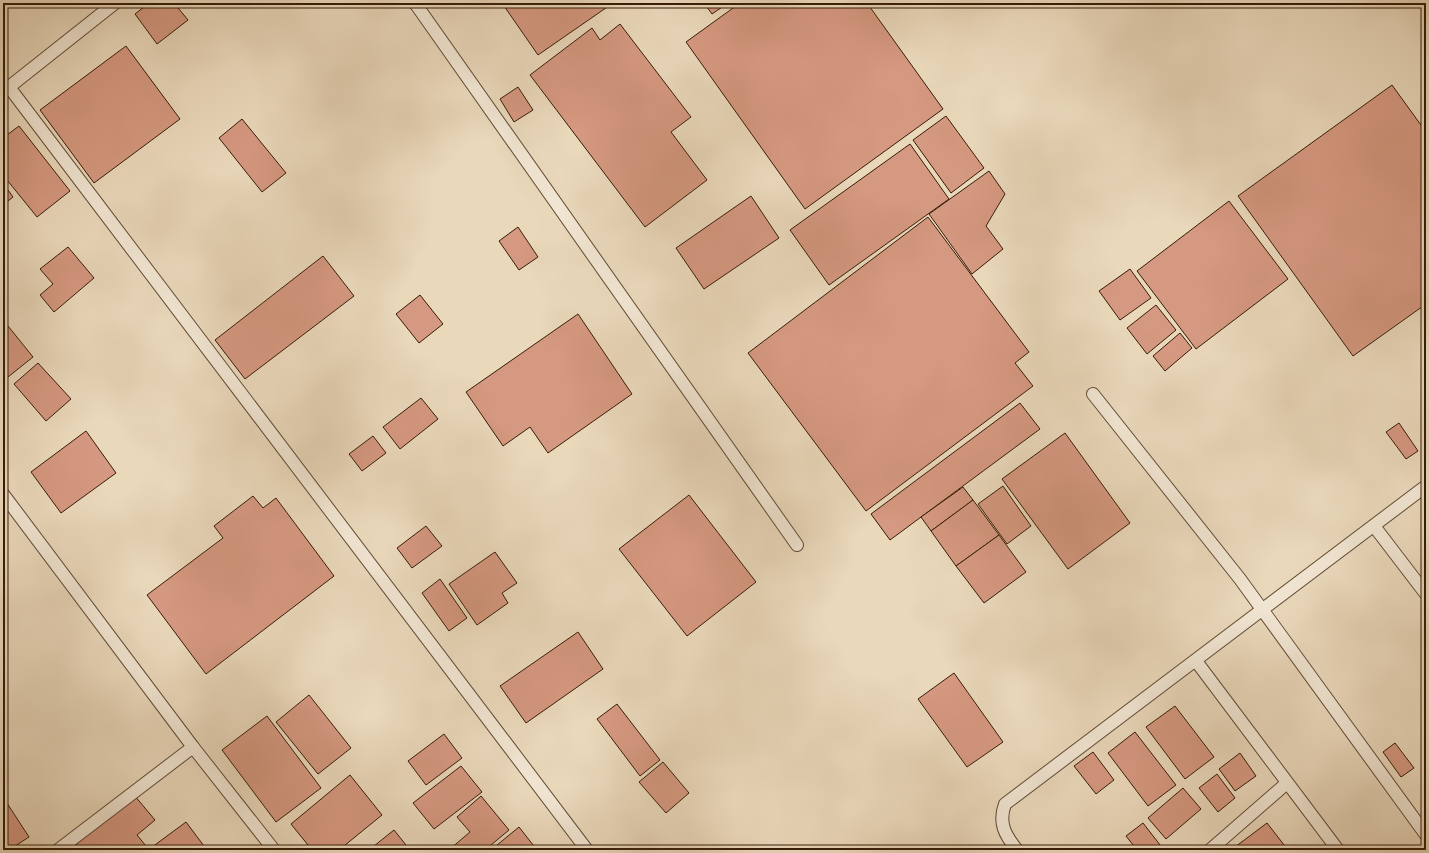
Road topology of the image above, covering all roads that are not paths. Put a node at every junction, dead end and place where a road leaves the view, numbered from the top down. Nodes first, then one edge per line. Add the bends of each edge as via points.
1 (116, 3) edge
2 (415, 3) edge
3 (6, 90) edge
4 (1092, 394) dead end
5 (1426, 486) edge
6 (3, 494) edge
7 (1374, 526) junction
8 (797, 545) dead end
9 (1426, 594) edge
10 (1262, 611) junction
11 (1196, 661) junction
12 (193, 746) junction
13 (1287, 783) junction
14 (1426, 835) edge
15 (58, 850) edge
16 (274, 850) edge
17 (587, 850) edge
18 (1017, 850) edge
19 (1210, 850) edge
20 (1338, 850) edge

1 - 3 lane
2 - 8 lane
3 - 17 lane
4 - 10 lane
5 - 7 lane
6 - 12 lane
7 - 9 lane
7 - 10 lane
10 - 11 lane
10 - 14 lane
11 - 13 lane
11 - 18 lane via 1005,804 1001,822
12 - 15 lane
12 - 16 lane
13 - 19 lane
13 - 20 lane

